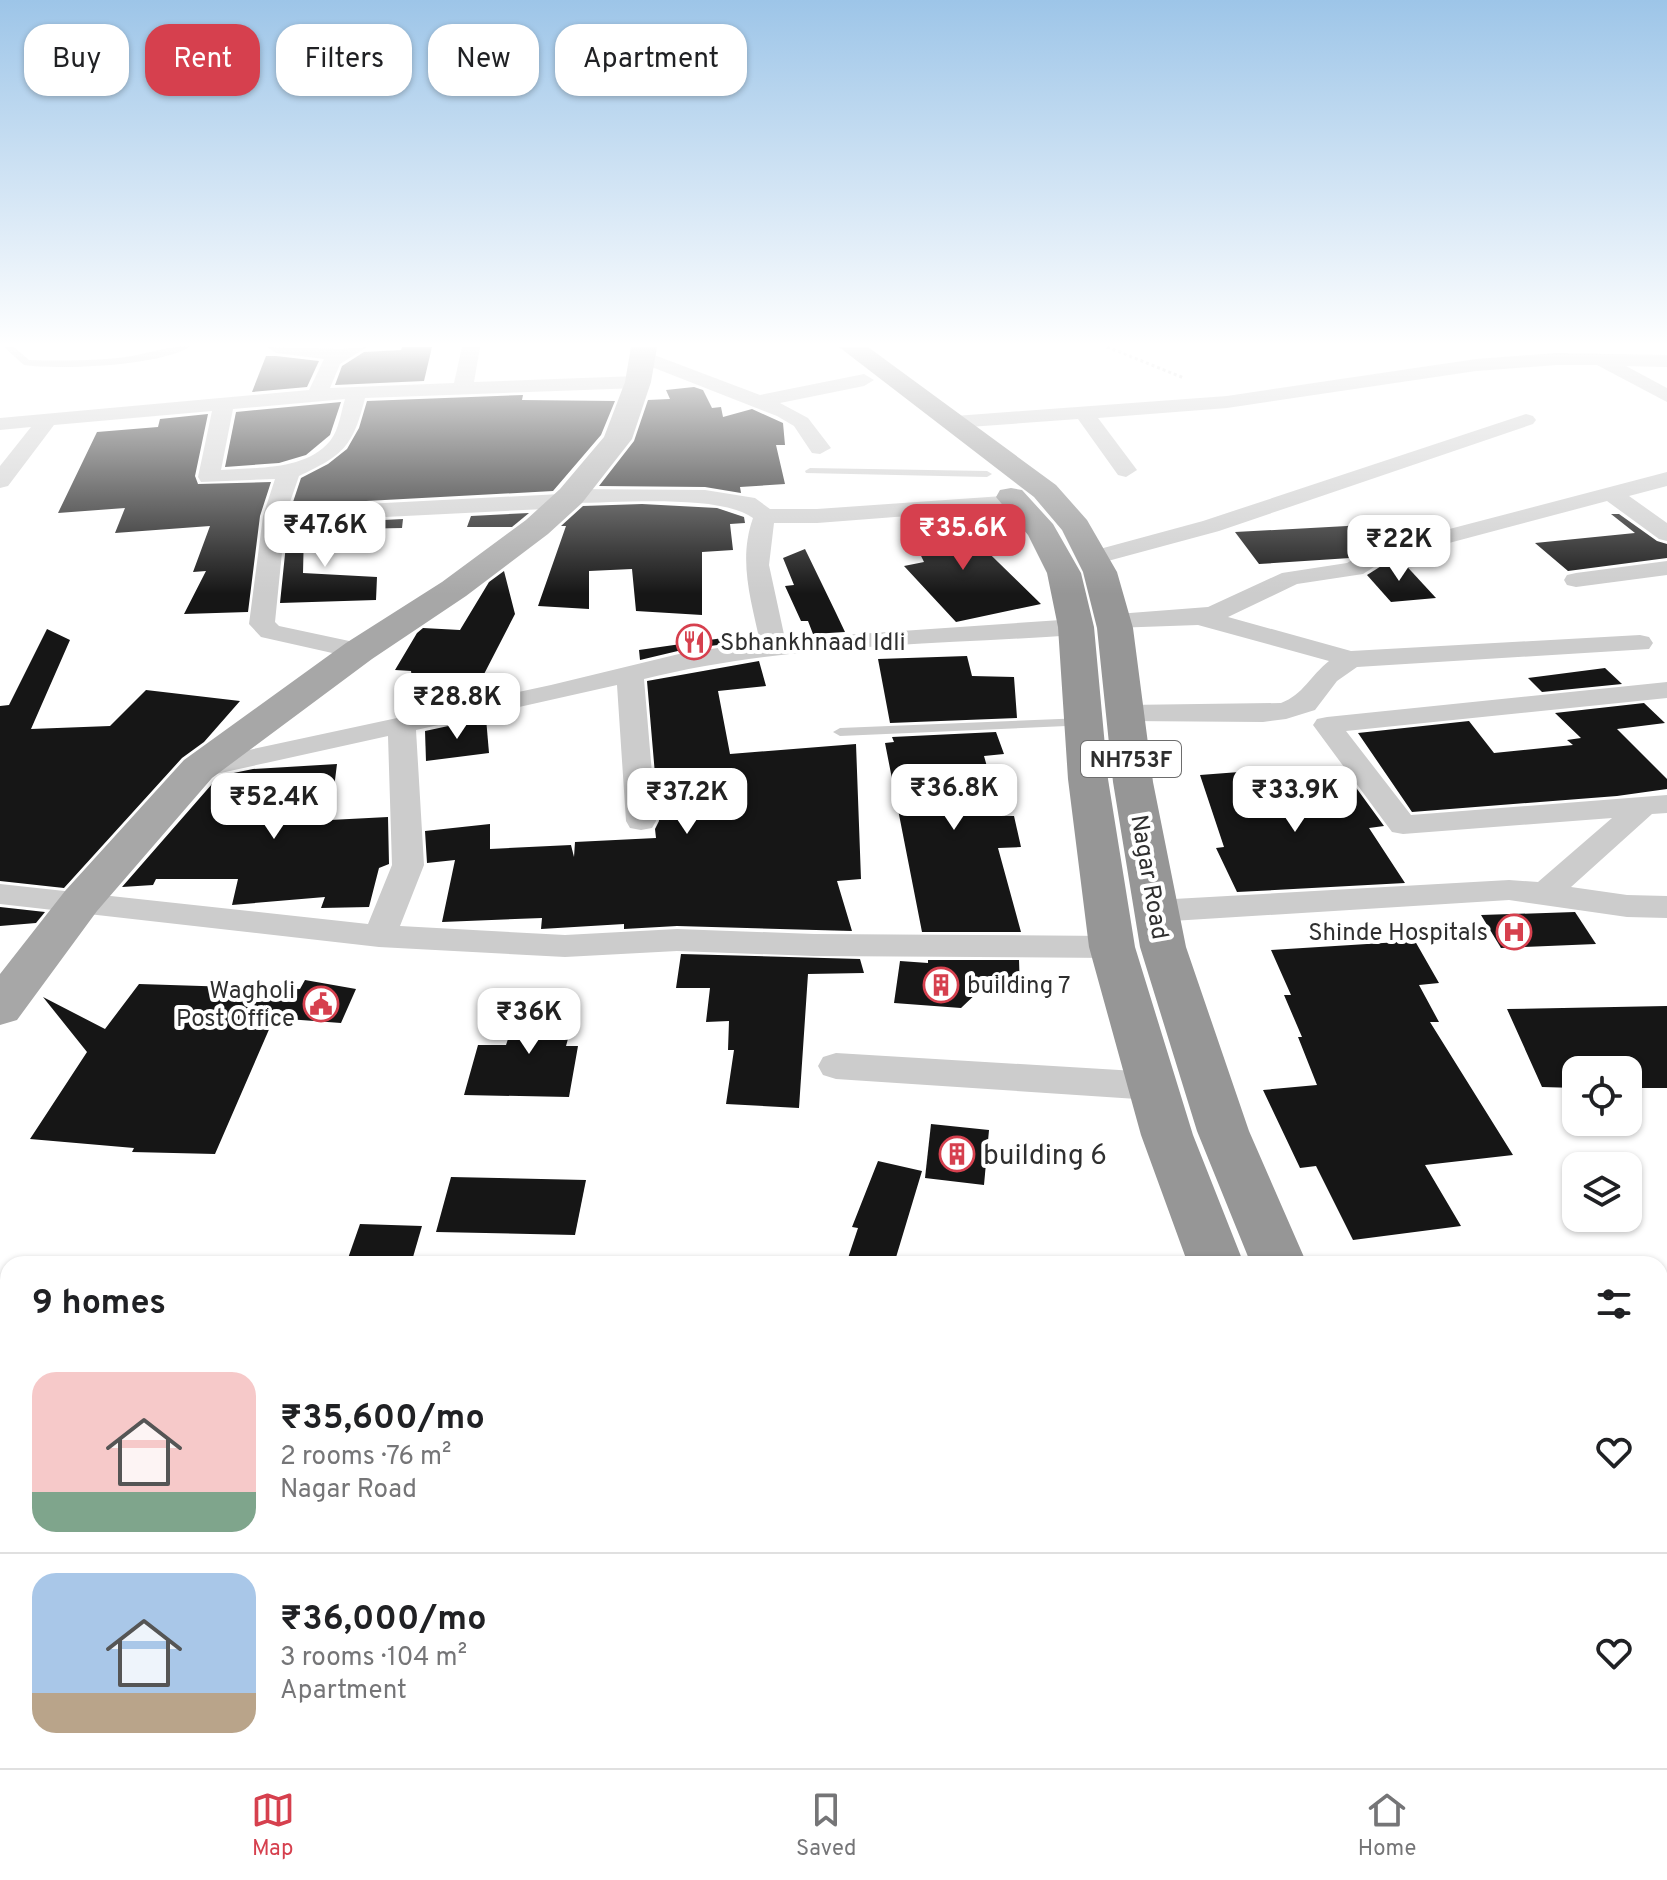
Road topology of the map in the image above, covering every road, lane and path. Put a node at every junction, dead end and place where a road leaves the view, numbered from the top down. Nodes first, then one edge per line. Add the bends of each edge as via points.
1 (40, 430) edge
2 (218, 430) edge
3 (344, 430) edge
4 (621, 430) edge
5 (806, 430) edge
6 (935, 430) edge
7 (965, 430) edge
8 (1096, 430) edge
9 (1498, 430) edge
10 (820, 448) dead end
11 (1126, 470) dead end
12 (291, 471) junction
13 (810, 471) dead end
14 (987, 474) junction
15 (1667, 479) edge
16 (0, 481) edge
17 (1613, 495) junction
18 (568, 498) junction
19 (1017, 502) junction
20 (274, 516) junction
21 (765, 516) junction
22 (1667, 534) edge
23 (1093, 558) junction
24 (1667, 568) edge
25 (1576, 580) dead end
26 (1199, 617) junction
27 (1094, 623) junction
28 (1640, 643) dead end
29 (774, 648) junction
30 (359, 651) junction
31 (1350, 659) junction
32 (630, 674) junction
33 (1667, 690) edge
34 (1126, 713) junction
35 (267, 718) junction
36 (1084, 722) junction
37 (402, 725) junction
38 (840, 732) dead end
39 (305, 746) junction
40 (198, 769) junction
41 (1655, 805) edge
42 (641, 821) dead end
43 (1546, 892) junction
44 (0, 894) edge
45 (81, 901) junction
46 (1667, 907) edge
47 (1156, 911) junction
48 (379, 936) junction
49 (1112, 947) junction
50 (0, 1008) edge
51 (836, 1066) dead end
52 (1152, 1086) junction
53 (1213, 1256) edge
54 (1276, 1256) edge

1 - 16 street
2 - 12 street via 209,477
3 - 12 street via 332,453
4 - 18 main road
5 - 10 street
6 - 14 highway, Nagar Road / NH753F
7 - 23 highway, Nagar Road / NH753F via 1045,491 1076,527
8 - 11 street
9 - 23 street via 1211,526
12 - 20 street
13 - 14 lane
14 - 19 highway, Nagar Road / NH753F
15 - 17 street
17 - 22 street
17 - 26 street via 1377,555 1354,569 1291,578
18 - 20 street
18 - 21 street via 705,497 747,503
18 - 30 main road via 454,589
19 - 21 street
19 - 27 highway, Nagar Road / NH753F via 1042,531
20 - 30 street via 262,624 270,632
21 - 29 street via 757,532 756,557
23 - 27 highway, Nagar Road / NH753F via 1100,572
24 - 25 street
26 - 27 street
26 - 31 street
27 - 29 street
27 - 34 highway, Nagar Road / NH753F
27 - 36 highway, Nagar Road / NH753F
28 - 31 street
29 - 32 street
30 - 35 main road
31 - 34 street via 1328,675 1305,704 1286,711
32 - 37 street
32 - 42 street
33 - 41 street via 1327,725 1403,825
34 - 47 highway, Nagar Road / NH753F
35 - 39 street via 297,726
35 - 40 main road
36 - 38 lane
36 - 49 highway, Nagar Road / NH753F
37 - 39 street
37 - 48 street via 408,865
39 - 40 street
40 - 45 main road
41 - 43 street
43 - 46 street via 1614,905
43 - 47 street
44 - 45 street
45 - 48 street via 172,916
45 - 50 main road
47 - 54 highway, Nagar Road / NH753F via 1223,1131
48 - 49 street via 565,946 677,940
49 - 52 highway, Nagar Road / NH753F
51 - 52 street
52 - 53 highway, Nagar Road / NH753F

